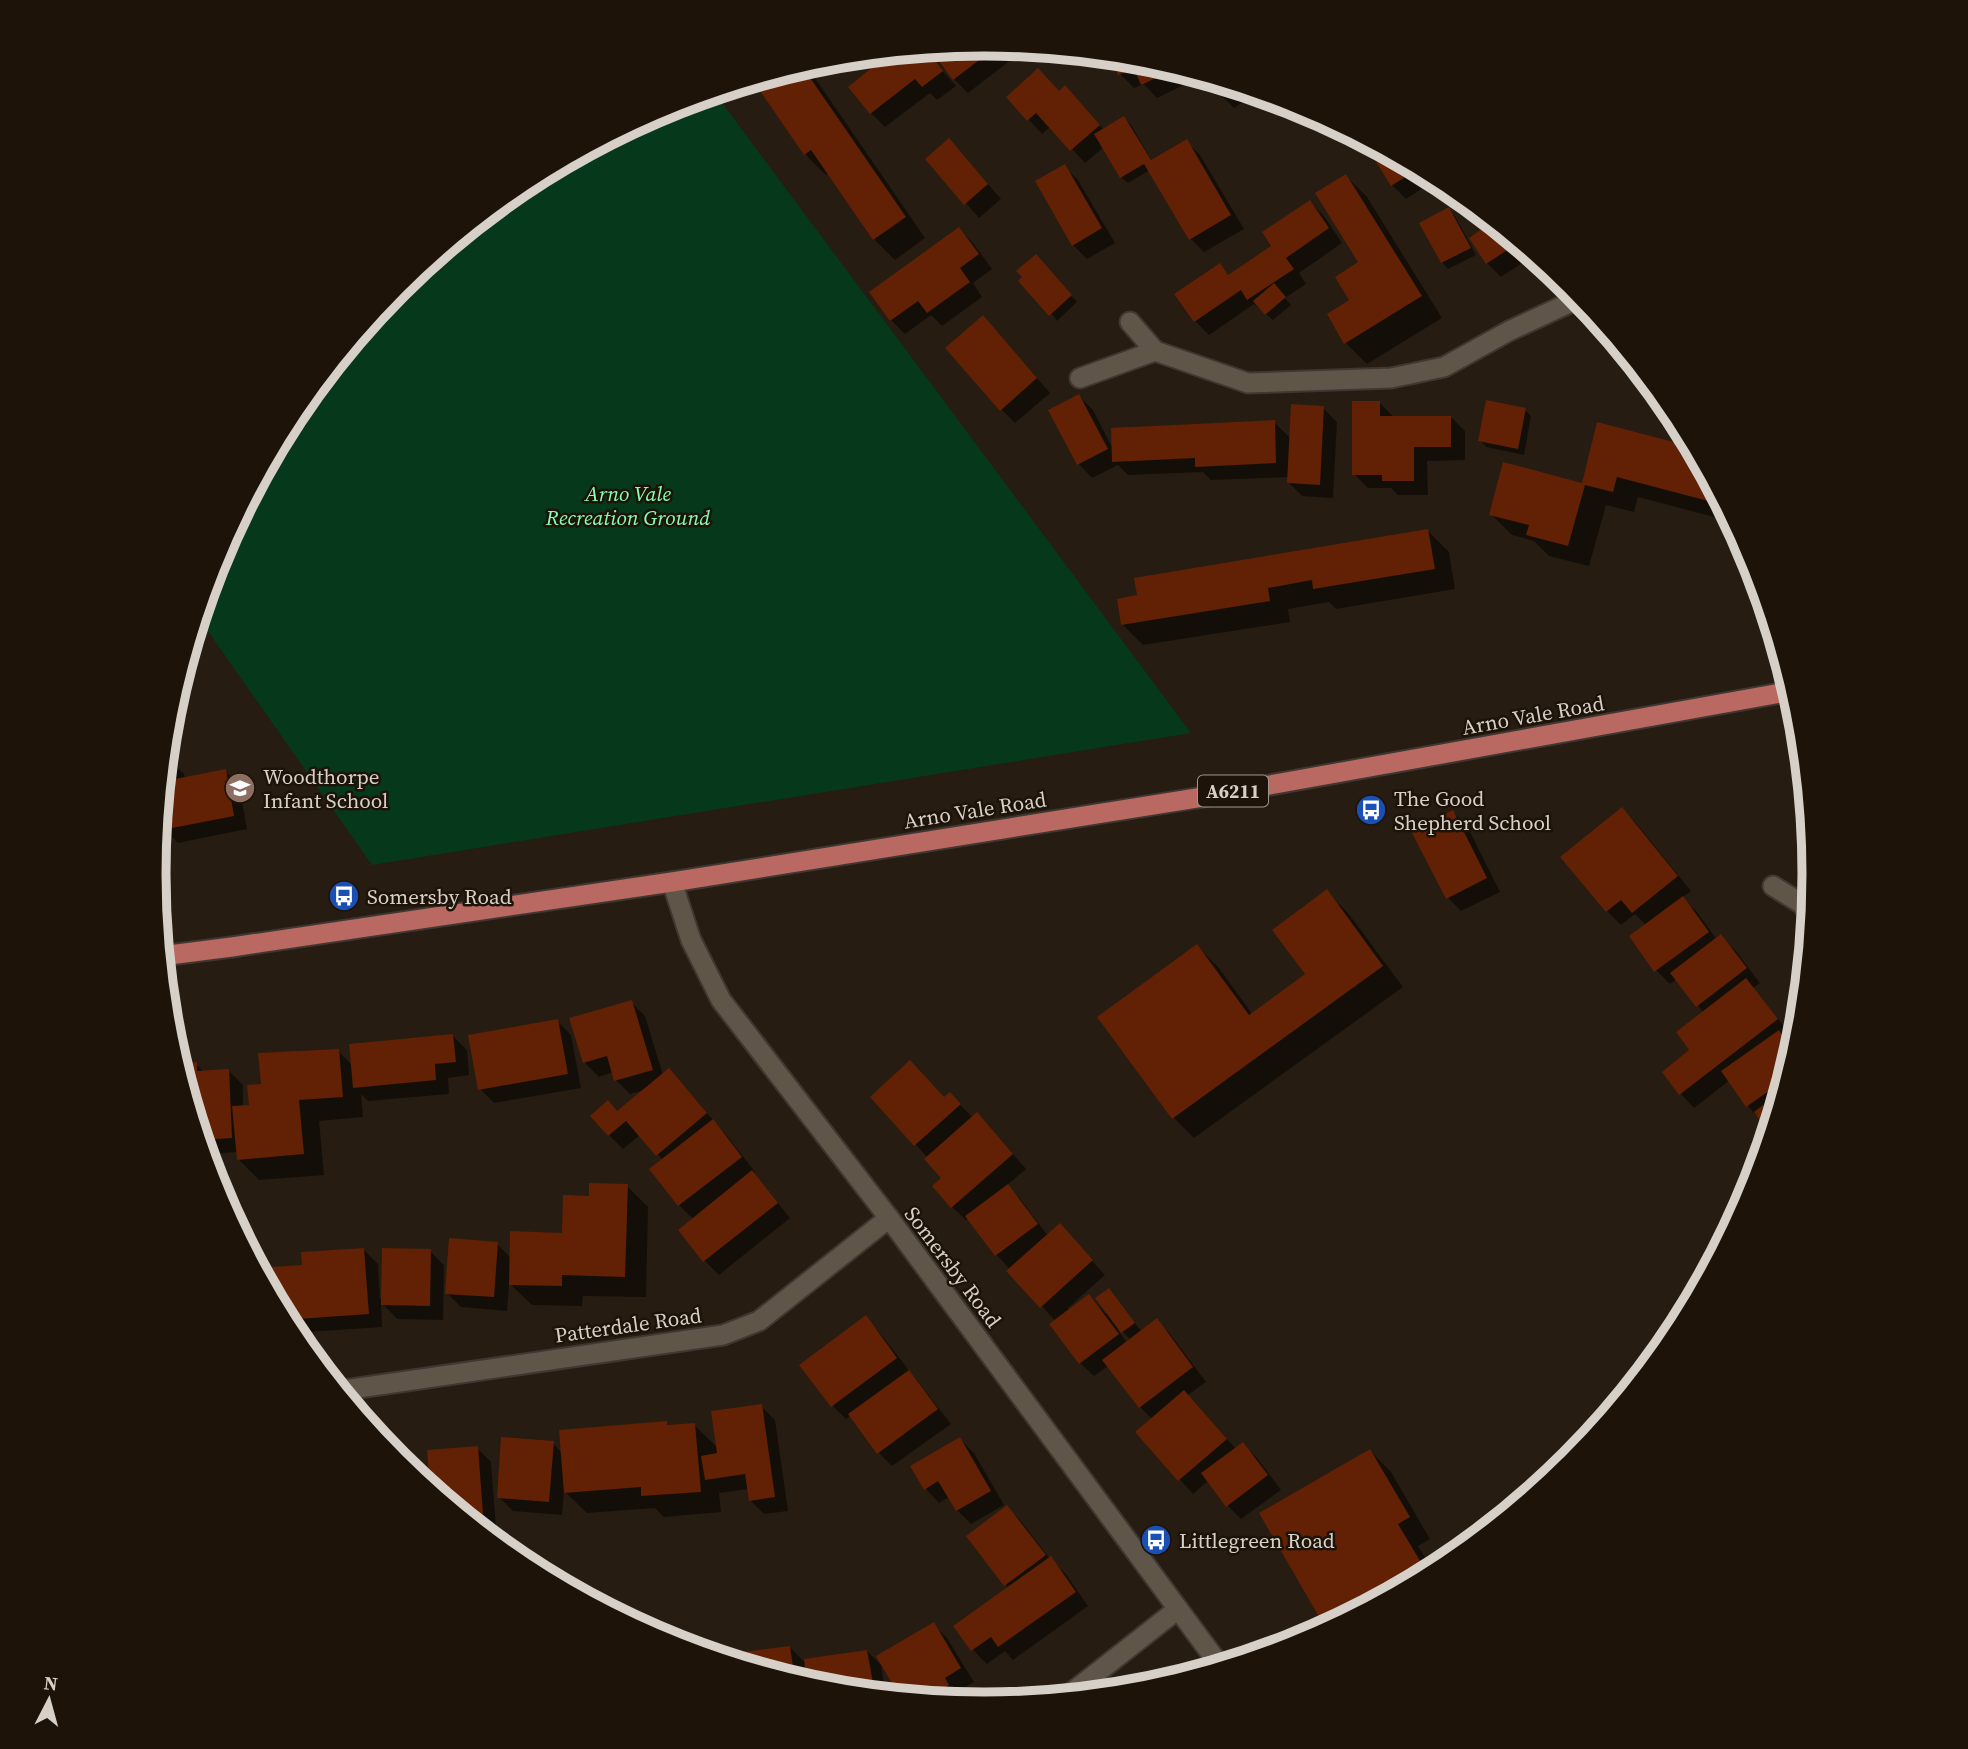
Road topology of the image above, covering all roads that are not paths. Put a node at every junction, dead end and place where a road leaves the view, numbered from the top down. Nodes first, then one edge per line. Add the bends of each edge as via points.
1 (1569, 303) edge
2 (1130, 322) dead end
3 (1155, 351) junction
4 (1080, 378) dead end
5 (1782, 693) edge
6 (672, 882) junction
7 (1773, 886) dead end
8 (1801, 902) edge
9 (170, 955) edge
10 (889, 1218) junction
11 (349, 1389) edge
12 (1178, 1609) junction
13 (1215, 1659) edge
14 (1078, 1687) edge

1 - 3 street via 1444,367 1391,378 1248,383
2 - 3 street
3 - 4 street
5 - 6 main road, Arno Vale Road / A6211 via 1203,797
6 - 9 main road, Arno Vale Road / A6211
6 - 10 street, Somersby Road via 691,940 721,1000
7 - 8 street
10 - 11 street, Patterdale Road via 779,1307 759,1321 723,1335
10 - 12 street, Somersby Road
12 - 13 street, Somersby Road
12 - 14 street

